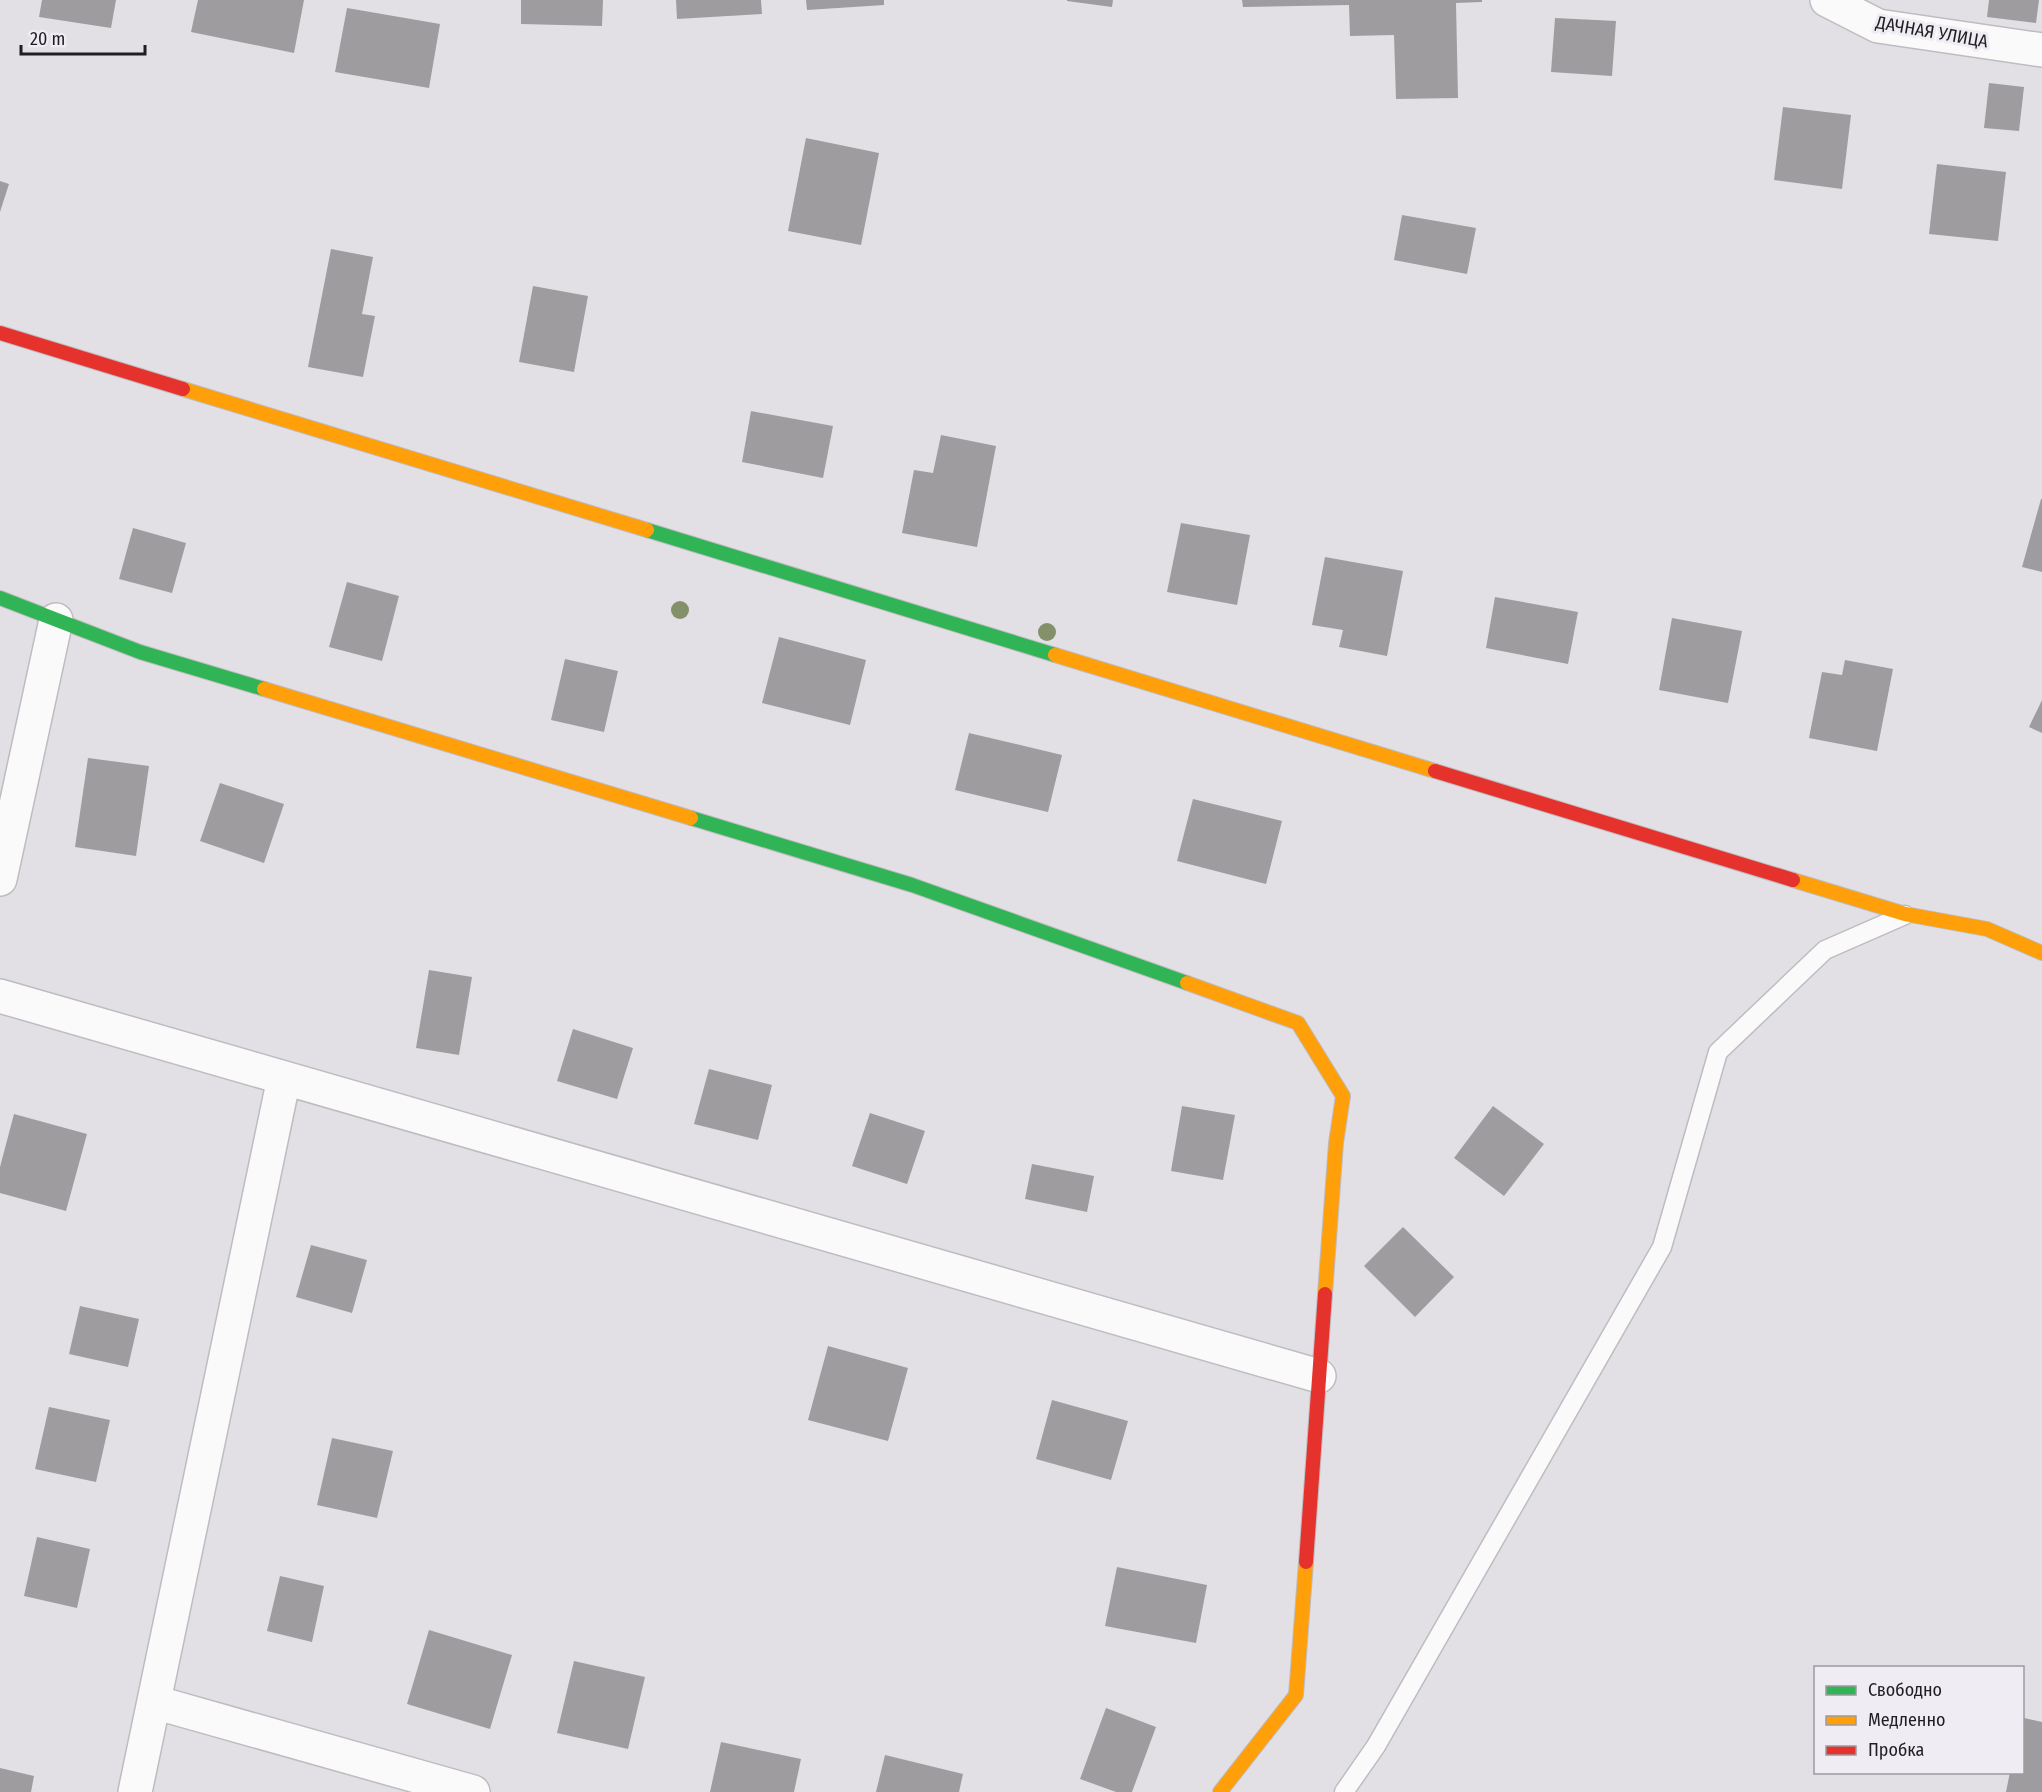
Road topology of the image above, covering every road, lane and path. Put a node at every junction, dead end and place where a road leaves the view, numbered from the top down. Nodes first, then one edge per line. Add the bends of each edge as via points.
1 (1827, 0) edge
2 (2042, 50) edge
3 (0, 333) edge
4 (0, 598) edge
5 (56, 620) junction
6 (0, 879) edge
7 (1905, 914) junction
8 (2042, 953) edge
9 (0, 996) edge
10 (284, 1078) junction
11 (1319, 1376) junction
12 (154, 1702) junction
13 (135, 1792) edge
14 (473, 1792) edge
15 (1220, 1792) edge
16 (1344, 1792) edge

1 - 2 street, ДАЧНАЯ УЛИЦА via 1878,26
3 - 7 street
4 - 5 street
5 - 6 street
5 - 11 street via 140,652 912,885 1298,1023 1343,1096
7 - 8 street via 1987,929
7 - 16 lane via 1825,950 1718,1052 1662,1247 1376,1746
9 - 10 street
10 - 11 street
10 - 12 street
11 - 15 street via 1296,1695
12 - 13 street
12 - 14 street

